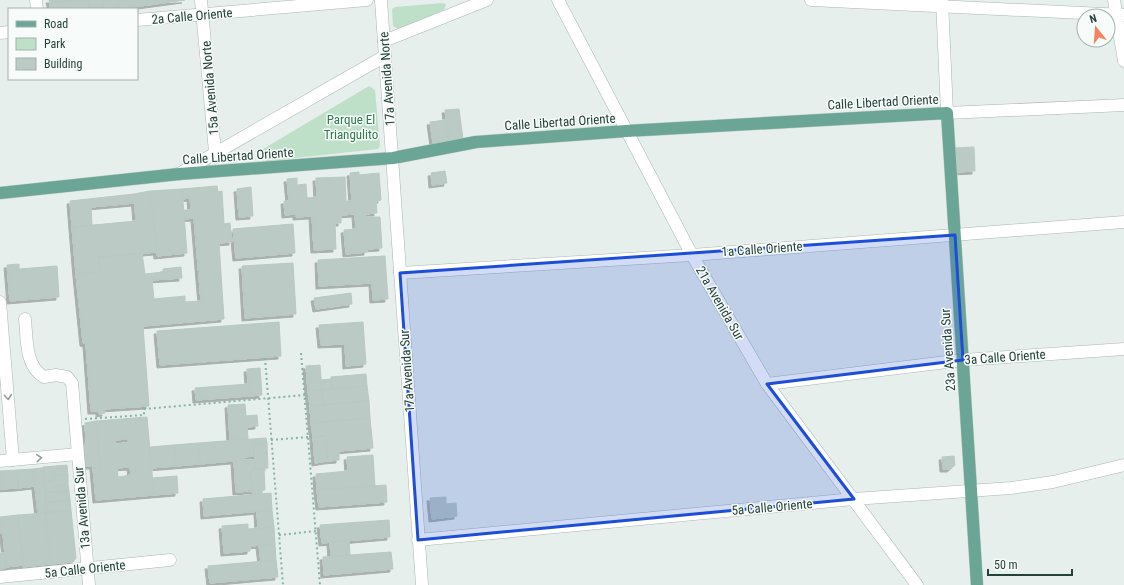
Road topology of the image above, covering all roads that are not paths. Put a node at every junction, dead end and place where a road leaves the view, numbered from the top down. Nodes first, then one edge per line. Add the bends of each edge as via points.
1 (201, 0) edge
2 (367, 0) edge
3 (381, 0) edge
4 (487, 0) edge
5 (558, 0) edge
6 (811, 0) edge
7 (1114, 0) edge
8 (942, 3) edge
9 (203, 15) junction
10 (1120, 15) edge
11 (138, 20) edge
12 (384, 41) junction
13 (385, 56) junction
14 (1124, 61) edge
15 (1124, 106) edge
16 (947, 113) junction
17 (626, 130) junction
18 (215, 152) junction
19 (393, 158) junction
20 (179, 174) junction
21 (0, 193) edge
22 (1124, 222) edge
23 (955, 235) junction
24 (692, 255) junction
25 (400, 273) junction
26 (0, 302) edge
27 (0, 306) edge
28 (25, 319) dead end
29 (1124, 349) edge
30 (963, 360) junction
31 (767, 384) junction
32 (78, 454) junction
33 (13, 460) junction
34 (0, 461) edge
35 (1124, 465) edge
36 (972, 491) junction
37 (854, 499) junction
38 (418, 540) junction
39 (170, 560) dead end
40 (88, 568) junction
41 (0, 577) edge
42 (89, 585) edge
43 (422, 585) edge
44 (917, 585) edge
45 (977, 585) edge

1 - 9 street, 15a Avenida Norte
2 - 9 street, 2a Calle Oriente
3 - 12 street, 17a Avenida Norte
4 - 12 street
5 - 17 street, 21a Avenida Sur
6 - 8 street
7 - 10 street
8 - 10 street
8 - 16 street
9 - 11 street, 2a Calle Oriente
9 - 18 street, 15a Avenida Norte
10 - 14 street
12 - 13 street, 17a Avenida Norte
13 - 18 street
13 - 19 street, 17a Avenida Norte
15 - 16 street, Calle Libertad Oriente
16 - 17 main road, Calle Libertad Oriente
16 - 23 main road, 23a Avenida Sur
17 - 19 main road, Calle Libertad Oriente via 476,142
17 - 24 street, 21a Avenida Sur
18 - 20 street
19 - 20 main road, Calle Libertad Oriente
19 - 25 street, 17a Avenida Sur
20 - 21 main road, Calle Libertad Oriente
22 - 23 street, 1a Calle Oriente
23 - 24 street, 1a Calle Oriente
23 - 30 main road, 23a Avenida Sur
24 - 25 street, 1a Calle Oriente
24 - 31 street, 21a Avenida Sur
25 - 38 street, 17a Avenida Sur
26 - 27 street
27 -> 33 street
28 - 32 street, 13a Avenida Sur via 30,360 39,374 44,377 67,377 72,383
29 - 30 street, 3a Calle Oriente
30 - 31 street, 3a Calle Oriente
30 - 36 main road, 23a Avenida Sur
31 - 37 street, 21a Avenida Sur
33 -> 32 street
32 - 40 street, 13a Avenida Sur
33 - 34 street
35 - 36 street, 5a Calle Oriente via 1053,482
36 - 37 street, 5a Calle Oriente
36 - 45 main road, 23a Avenida Sur
37 - 38 street, 5a Calle Oriente
37 - 44 street, 21a Avenida Sur
38 - 43 street, 17a Avenida Sur
39 - 40 street, 5a Calle Oriente
40 - 41 street, 5a Calle Oriente
40 - 42 street, 13a Avenida Sur

